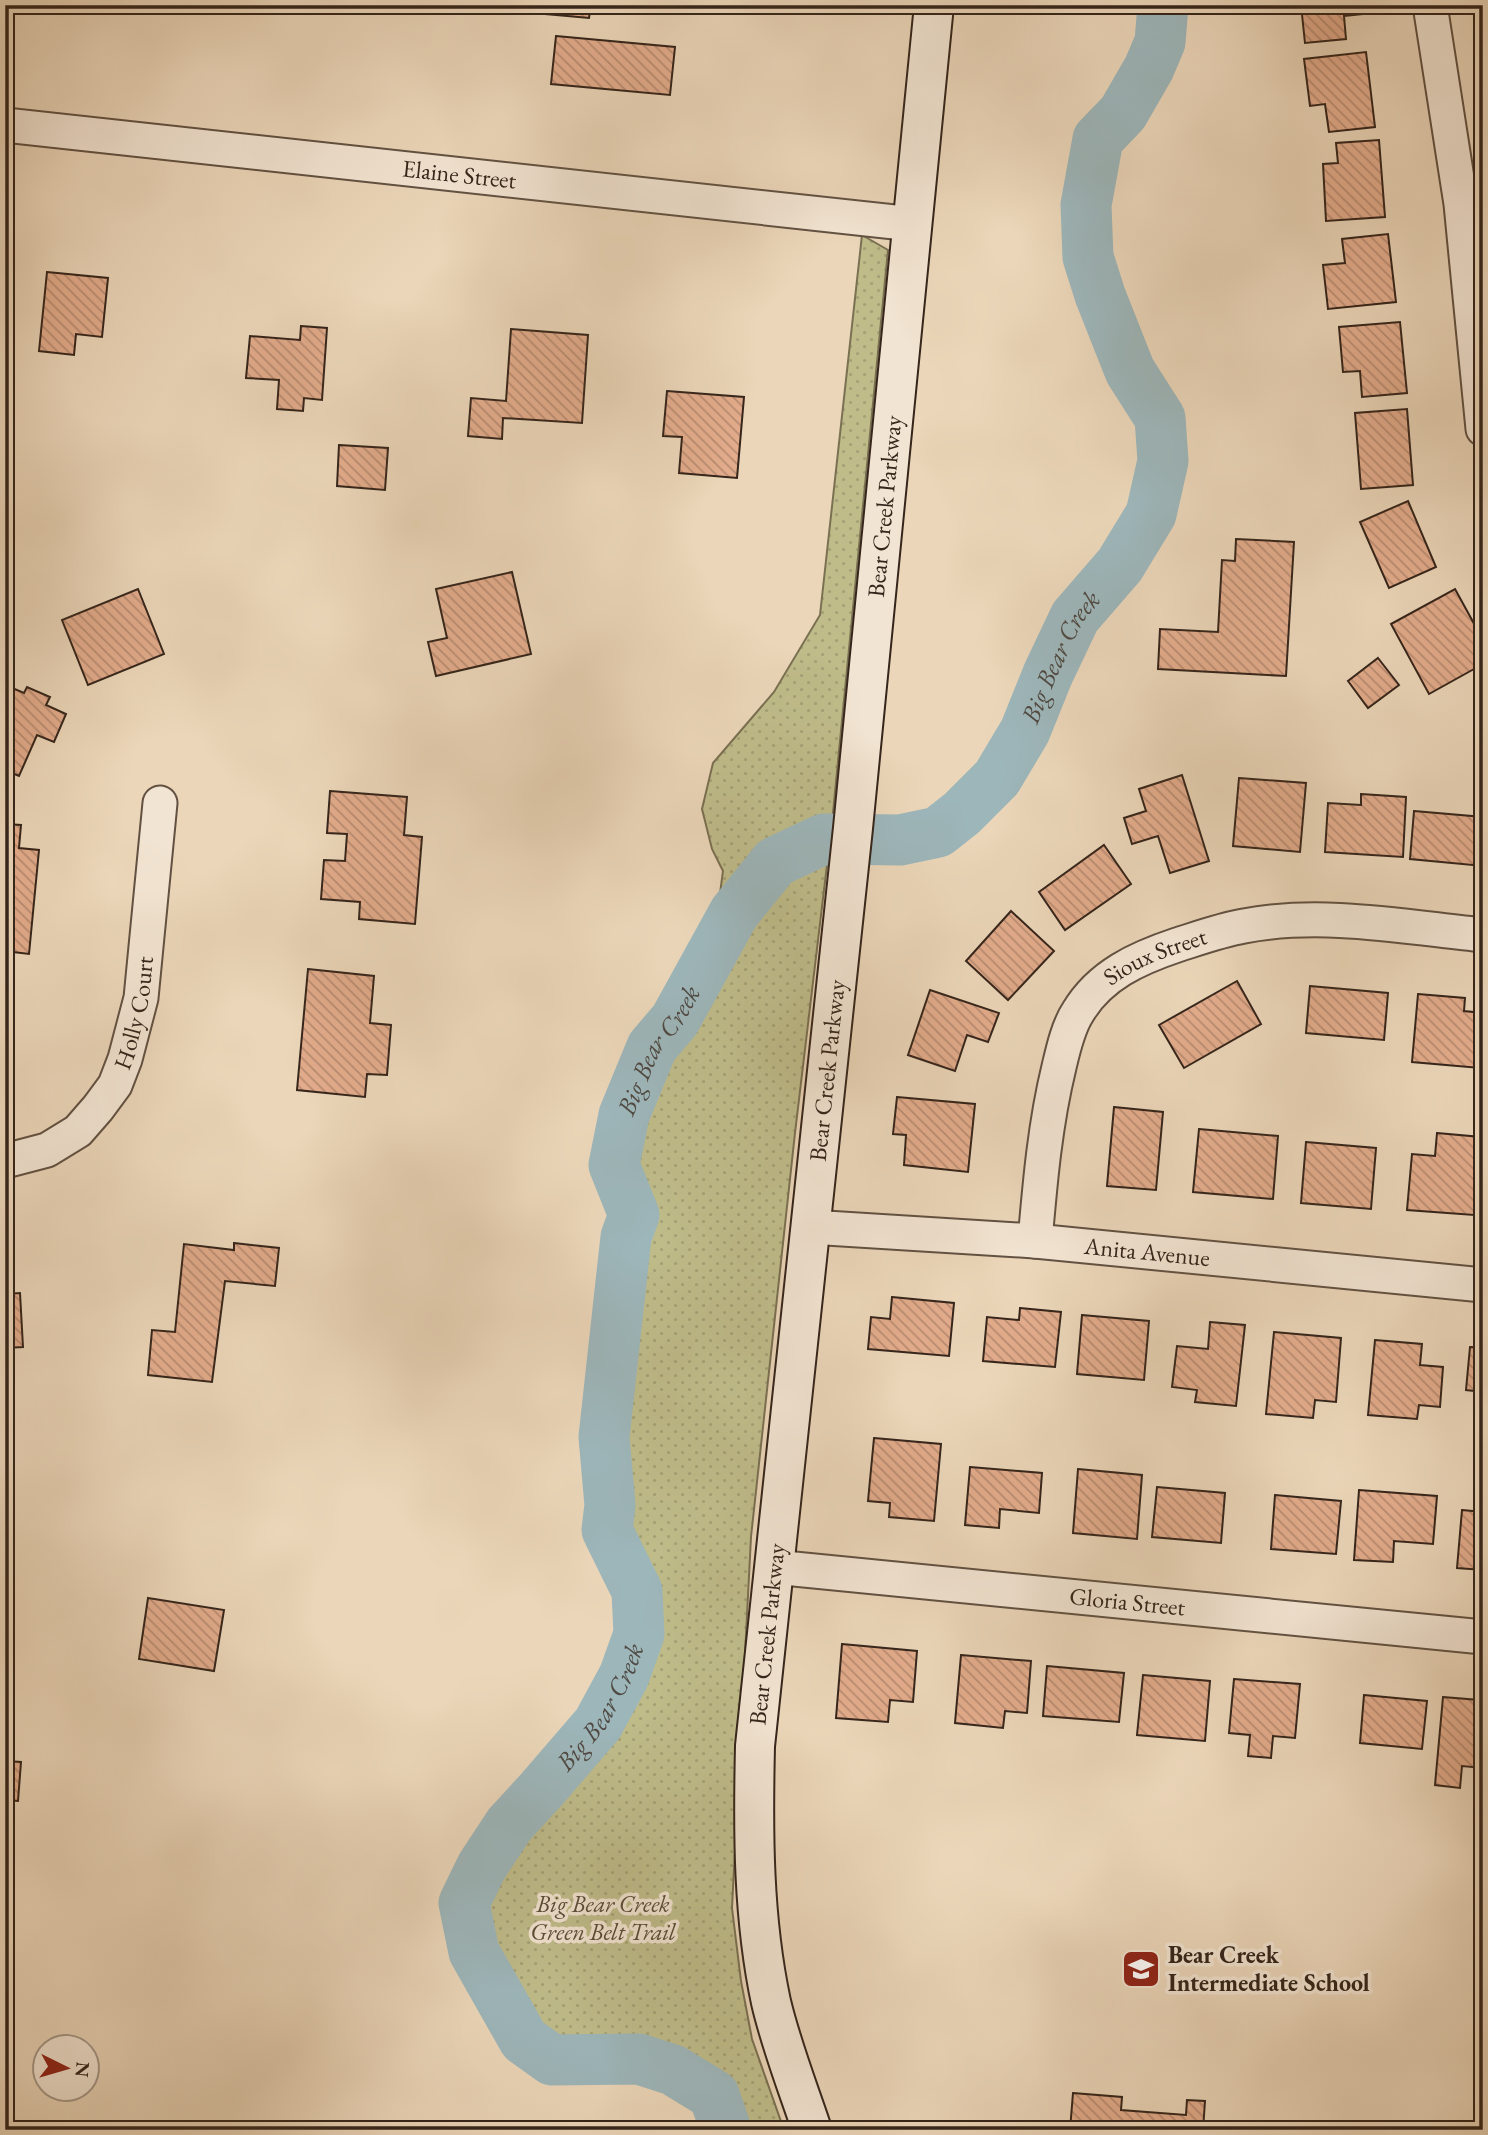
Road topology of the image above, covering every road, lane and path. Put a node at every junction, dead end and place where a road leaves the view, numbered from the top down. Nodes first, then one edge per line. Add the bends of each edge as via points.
1 (934, 5) edge
2 (1430, 5) edge
3 (5, 125) edge
4 (1472, 205) edge
5 (913, 224) junction
6 (1483, 429) edge
7 (160, 803) dead end
8 (1483, 935) edge
9 (5, 1161) edge
10 (810, 1227) junction
11 (1035, 1241) junction
12 (1483, 1285) edge
13 (774, 1567) junction
14 (1483, 1637) edge
15 (812, 2130) edge

1 - 5 main road, Bear Creek Parkway
2 - 4 street
3 - 5 street, Elaine Street
4 - 6 street
5 - 10 main road, Bear Creek Parkway
7 - 9 street, Holly Court via 141,998 115,1085 78,1131 47,1150
8 - 11 street, Sioux Street via 1326,920 1281,921 1207,936 1122,967 1077,1012 1063,1050 1050,1103
10 - 11 street, Anita Avenue
10 - 13 main road, Bear Creek Parkway
11 - 12 street, Anita Avenue
13 - 14 street, Gloria Street
13 - 15 main road, Bear Creek Parkway via 755,1746 758,1917 772,2003

